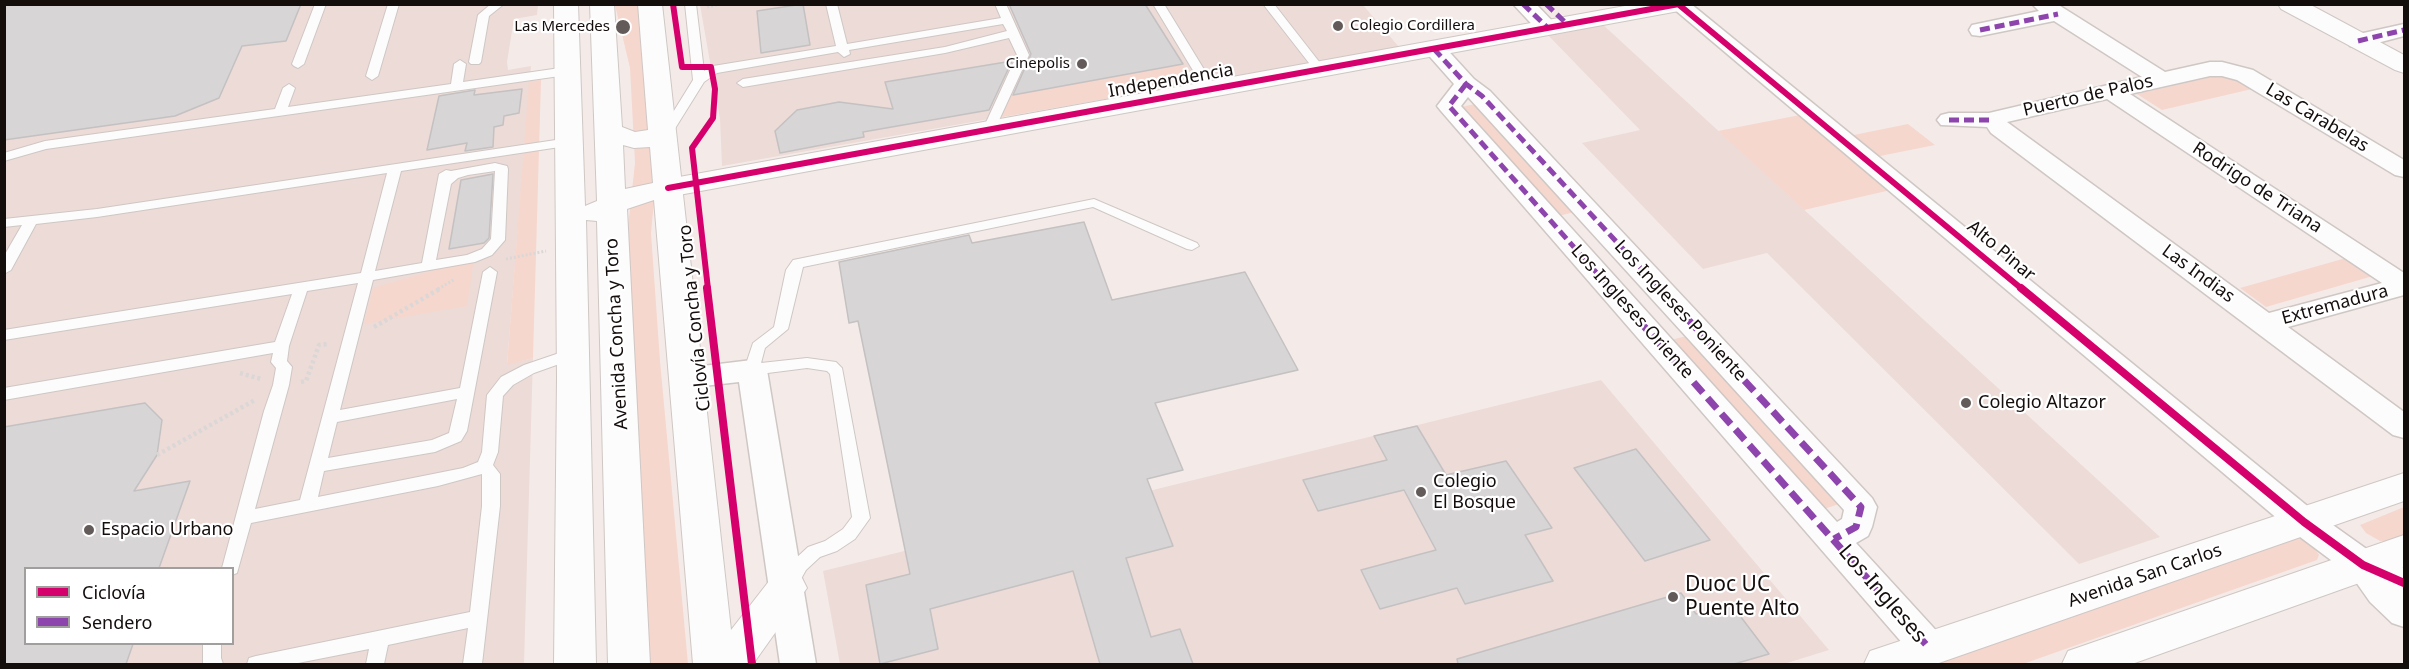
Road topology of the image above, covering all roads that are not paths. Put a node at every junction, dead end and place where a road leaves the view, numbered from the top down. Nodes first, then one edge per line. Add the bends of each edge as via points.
1 (321, 4) edge
2 (394, 4) edge
3 (499, 4) edge
4 (566, 4) edge
5 (602, 4) edge
6 (650, 4) edge
7 (690, 4) edge
8 (831, 4) edge
9 (1000, 4) edge
10 (1158, 4) edge
11 (1268, 4) edge
12 (1523, 4) edge
13 (2290, 4) edge
14 (1678, 5) edge
15 (2050, 9) edge
16 (1554, 19) edge
17 (1008, 20) junction
18 (1980, 30) dead end
19 (2404, 30) edge
20 (1014, 33) junction
21 (2358, 40) junction
22 (842, 47) junction
23 (1434, 49) junction
24 (475, 62) dead end
25 (298, 64) dead end
26 (460, 64) dead end
27 (2404, 65) edge
28 (846, 66) junction
29 (1320, 69) junction
30 (2229, 70) joint
31 (567, 71) junction
32 (372, 76) dead end
33 (699, 80) junction
34 (2162, 80) junction
35 (743, 83) dead end
36 (1466, 84) junction
37 (456, 87) junction
38 (289, 88) dead end
39 (1210, 89) junction
40 (2110, 91) junction
41 (280, 112) junction
42 (1949, 120) dead end
43 (1994, 120) junction
44 (989, 129) junction
45 (608, 132) junction
46 (663, 137) junction
47 (569, 142) junction
48 (4, 157) edge
49 (449, 161) junction
50 (395, 169) junction
51 (2404, 170) edge
52 (444, 183) junction
53 (668, 188) junction
54 (612, 204) junction
55 (32, 221) junction
56 (4, 223) edge
57 (570, 228) junction
58 (22, 240) junction
59 (4, 243) edge
60 (1192, 246) dead end
61 (428, 266) junction
62 (4, 270) edge
63 (490, 272) dead end
64 (366, 277) junction
65 (2404, 285) edge
66 (301, 288) junction
67 (2265, 324) junction
68 (4, 335) edge
69 (281, 346) junction
70 (574, 353) junction
71 (752, 370) junction
72 (686, 378) junction
73 (467, 392) junction
74 (4, 394) edge
75 (621, 399) junction
76 (331, 417) junction
77 (2404, 427) edge
78 (317, 466) junction
79 (484, 466) junction
80 (2404, 487) edge
81 (307, 505) junction
82 (246, 517) junction
83 (2304, 522) junction
84 (576, 531) junction
85 (1834, 539) junction
86 (2404, 551) edge
87 (2363, 566) junction
88 (231, 567) edge
89 (2404, 583) edge
90 (787, 588) junction
91 (2404, 613) edge
92 (479, 618) junction
93 (380, 640) junction
94 (212, 645) edge
95 (1901, 660) edge
96 (214, 664) edge
97 (256, 664) edge
98 (375, 664) edge
99 (473, 664) edge
100 (575, 664) edge
101 (629, 664) edge
102 (714, 664) edge
103 (729, 664) edge
104 (798, 664) edge
105 (2083, 664) edge

1 - 25 lane
2 - 32 lane
3 - 24 lane via 484,15
4 - 31 main road
5 - 45 main road, Avenida Concha y Toro
6 - 46 main road
7 - 33 lane
8 - 22 lane
9 - 17 lane
10 - 39 lane
11 - 29 lane
12 - 16 street
13 - 21 main road
14 - 16 main road, Independencia
14 - 83 street, Alto Pinar
15 - 18 street
15 - 34 street
16 - 23 main road, Independencia
17 - 20 lane
17 - 22 lane
19 - 21 street
20 - 28 lane via 945,50
20 - 44 lane via 1023,55
21 - 27 main road
22 - 28 lane
22 - 33 lane via 713,70
23 - 29 main road, Independencia
23 - 36 street
26 - 37 lane
28 - 35 lane
29 - 39 main road, Independencia
30 - 34 street, Puerto de Palos via 2210,69
30 - 51 street, Las Carabelas via 2251,79
31 - 37 lane
31 - 47 main road
33 - 46 lane
34 - 40 street, Puerto de Palos
36 - 85 street, Los Ingleses Oriente via 1449,106
36 - 85 street, Los Ingleses Poniente via 1482,96 1861,507 1856,527
37 - 41 lane
38 - 41 lane
39 - 44 main road, Independencia
40 - 43 street, Puerto de Palos
40 - 65 street, Rodrigo de Triana
41 - 48 lane via 45,145
42 - 43 street, Puerto de Palos
43 - 67 street, Las Indias via 1999,128
44 - 53 main road, Independencia
45 - 46 main road via 634,140
45 - 54 main road, Avenida Concha y Toro
46 - 53 main road
47 - 49 lane
47 - 57 main road
49 - 50 lane
49 - 52 lane
50 - 55 lane
50 - 64 lane
52 - 61 lane
52 - 61 lane via 466,171 495,166 502,169 498,240 492,249 478,256
53 - 54 main road, Independencia
53 - 72 main road
54 - 57 main road, Independencia
54 - 75 main road, Avenida Concha y Toro
55 - 56 lane
55 - 58 lane
57 - 70 main road
58 - 59 lane
58 - 62 lane
60 - 71 lane via 1094,203 805,260 793,270 781,329 758,347
61 - 64 lane
63 - 73 lane
64 - 66 lane
64 - 76 lane
65 - 67 street, Extremadura
66 - 68 lane
66 - 69 lane
67 - 77 street, Las Indias
69 - 74 lane
69 - 82 lane via 279,362 284,367
70 - 79 lane via 529,369 498,388 489,459
70 - 84 main road
71 - 72 street
71 - 90 street
71 - 90 lane via 807,363 831,366 837,372 861,518 849,534 814,552 800,565
72 - 102 main road
73 - 76 lane
73 - 78 lane via 459,431 449,441
75 - 84 main road
75 - 101 main road, Avenida Concha y Toro
76 - 78 lane
78 - 81 lane
79 - 81 lane via 466,474
79 - 92 lane via 492,474 491,506
80 - 83 main road, Avenida San Carlos
81 - 82 lane
82 - 88 lane
83 - 87 street, Alto Pinar
83 - 95 main road, Avenida San Carlos
84 - 100 main road
85 - 95 street, Los Ingleses
86 - 87 main road
87 - 89 street
87 - 91 street
87 - 105 main road
90 - 103 main road
90 - 104 street
92 - 93 lane
92 - 99 lane
93 - 97 lane
93 - 98 lane
94 - 96 lane

